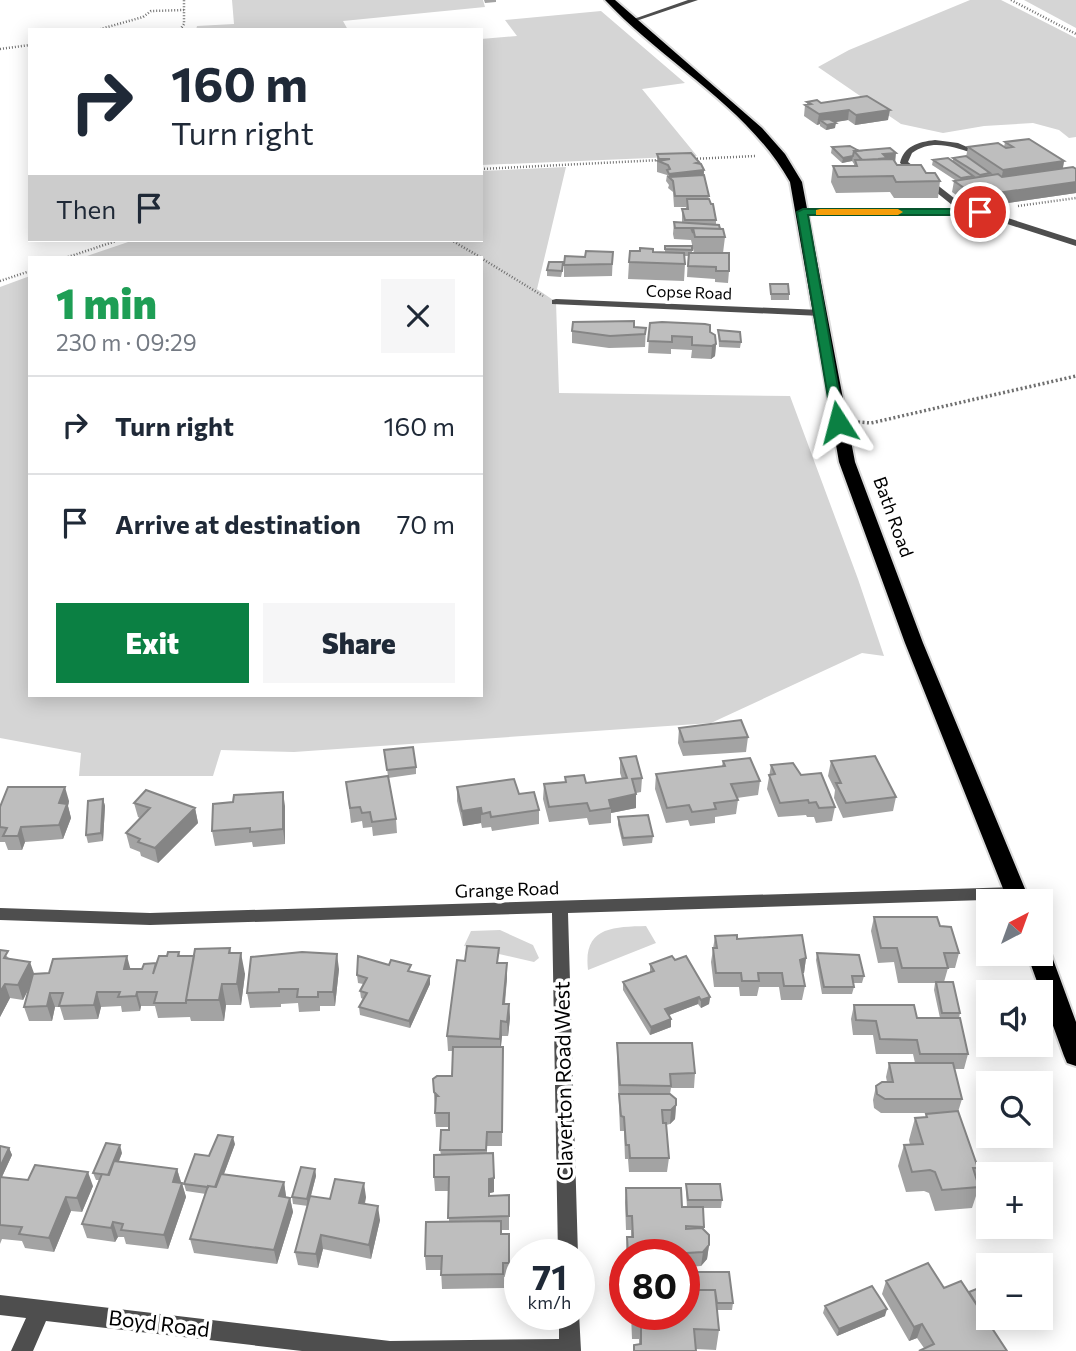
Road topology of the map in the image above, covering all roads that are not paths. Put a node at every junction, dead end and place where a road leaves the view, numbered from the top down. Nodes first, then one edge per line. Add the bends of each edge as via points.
1 (610, 0) edge
2 (695, 0) edge
3 (631, 21) junction
4 (972, 151) edge
5 (803, 212) junction
6 (966, 212) junction
7 (1076, 243) edge
8 (556, 302) road end
9 (821, 313) junction
10 (1015, 889) edge
11 (976, 898) edge
12 (560, 907) junction
13 (0, 914) edge
14 (1043, 966) edge
15 (1076, 1056) edge
16 (568, 1239) edge
17 (0, 1305) edge
18 (40, 1311) junction
19 (569, 1330) edge
20 (570, 1350) edge
21 (22, 1351) edge

1 - 3 highway, Bath Road
2 - 3 street
3 - 5 highway, Bath Road via 758,130 796,182
4 - 6 street via 932,142 912,148 904,159
5 - 6 street
5 - 9 highway, Bath Road
6 - 7 street via 980,212
8 - 9 street, Copse Road
9 - 10 highway, Bath Road via 847,462 914,643
11 - 12 street, Grange Road
12 - 13 street, Grange Road via 149,919
12 - 16 street, Claverton Road West
14 - 15 highway
17 - 18 street, Boyd Road
18 - 20 street, Boyd Road via 390,1351
18 - 21 street
19 - 20 street

